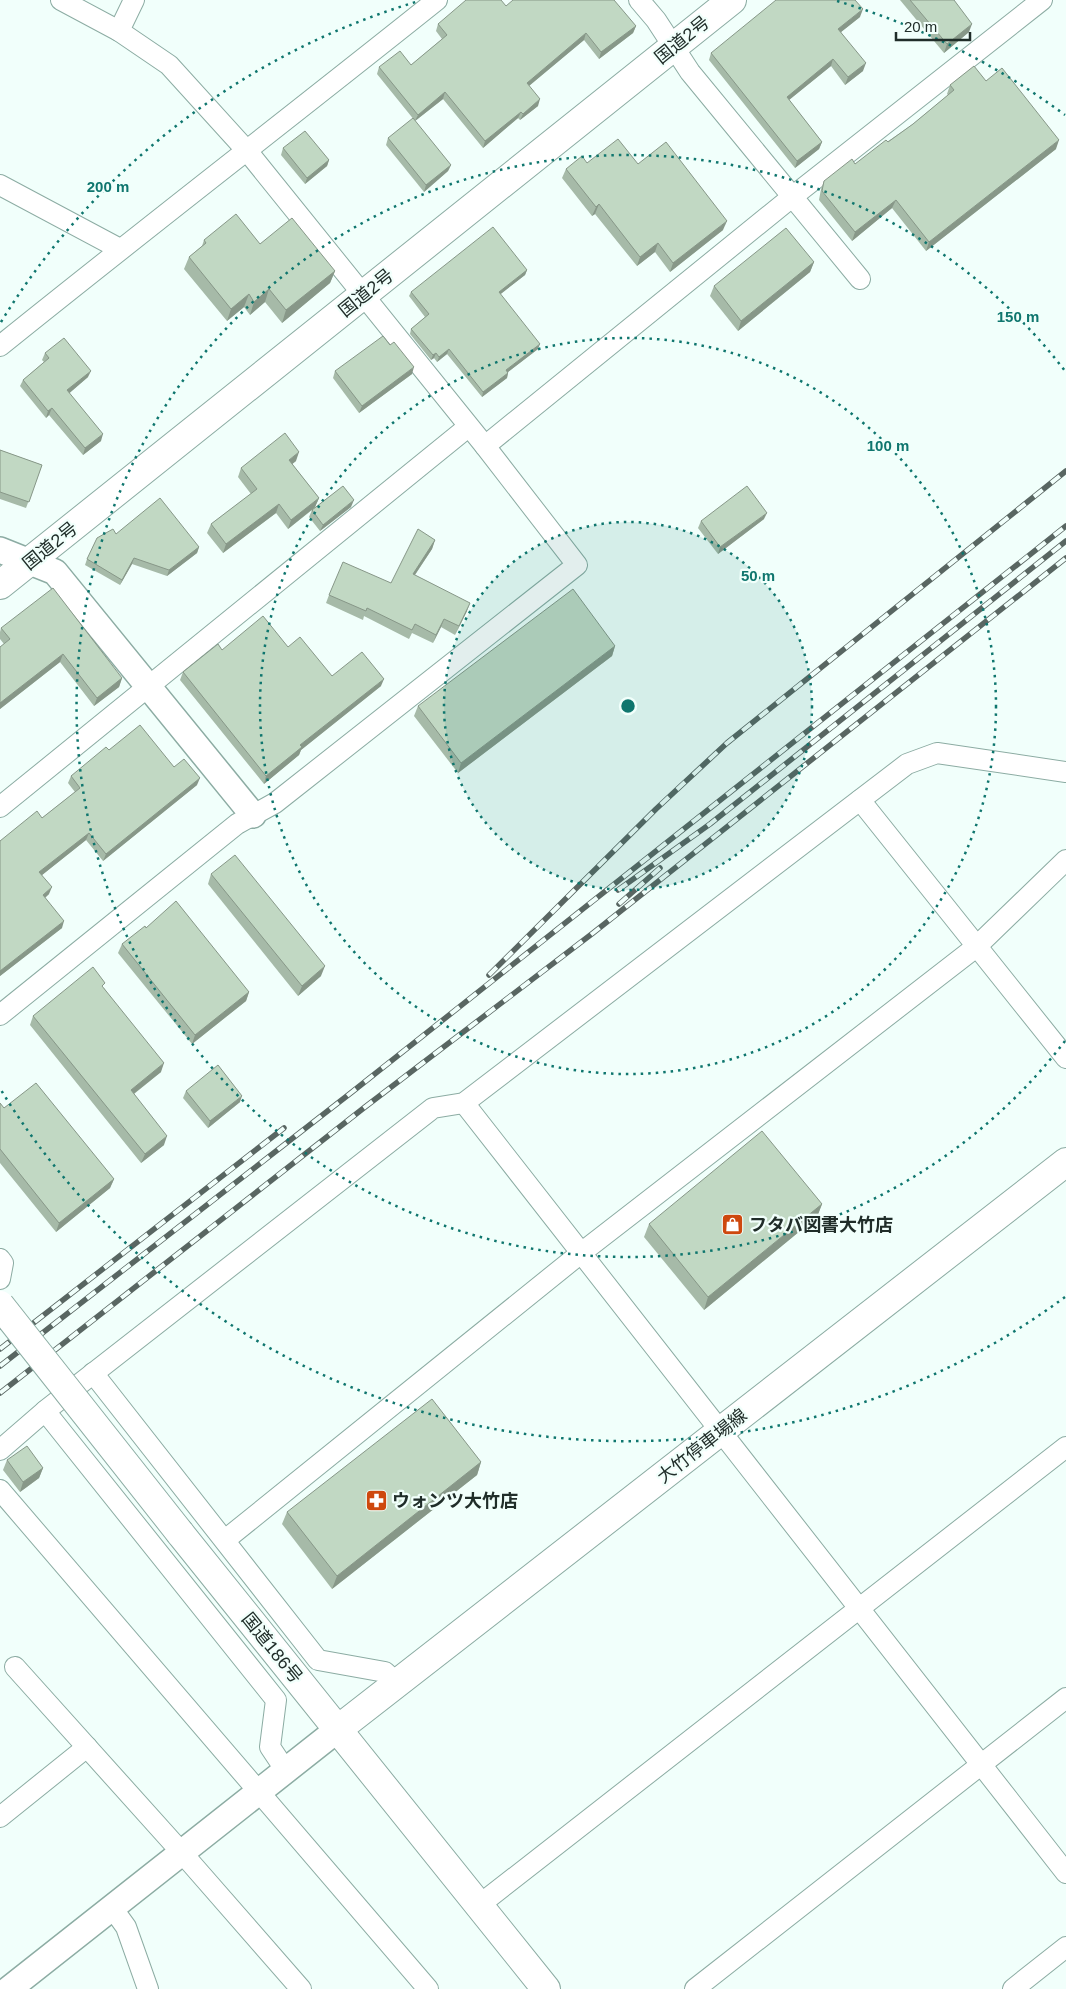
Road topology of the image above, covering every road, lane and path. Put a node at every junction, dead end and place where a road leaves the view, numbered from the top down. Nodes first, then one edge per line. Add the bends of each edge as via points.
1 (61, 0) edge
2 (134, 0) edge
3 (437, 0) edge
4 (639, 0) edge
5 (732, 0) edge
6 (1042, 0) edge
7 (118, 31) junction
8 (673, 47) junction
9 (248, 152) junction
10 (0, 185) edge
11 (792, 197) junction
12 (120, 249) junction
13 (860, 279) dead end
14 (364, 295) junction
15 (0, 346) edge
16 (468, 427) junction
17 (485, 446) junction
18 (0, 550) edge
19 (30, 561) junction
20 (0, 585) edge
21 (149, 686) junction
22 (1066, 772) edge
23 (860, 800) junction
24 (0, 807) edge
25 (253, 815) junction
26 (1066, 860) edge
27 (976, 947) junction
28 (0, 1015) edge
29 (1066, 1058) edge
30 (464, 1103) junction
31 (1066, 1162) edge
32 (581, 1252) junction
33 (0, 1260) edge
34 (0, 1279) edge
35 (0, 1305) edge
36 (93, 1373) junction
37 (45, 1411) junction
38 (720, 1431) junction
39 (1066, 1447) edge
40 (0, 1450) edge
41 (0, 1490) edge
42 (194, 1503) junction
43 (225, 1540) junction
44 (150, 1542) junction
45 (859, 1608) junction
46 (15, 1666) dead end
47 (397, 1684) junction
48 (1066, 1698) edge
49 (337, 1730) junction
50 (87, 1747) junction
51 (981, 1765) junction
52 (286, 1771) junction
53 (260, 1792) junction
54 (0, 1818) edge
55 (183, 1854) junction
56 (1066, 1873) edge
57 (478, 1906) junction
58 (113, 1909) junction
59 (1066, 1947) edge
60 (9, 1989) edge
61 (148, 1989) edge
62 (300, 1989) edge
63 (428, 1989) edge
64 (546, 1989) edge
65 (695, 1989) edge
66 (1013, 1989) edge

1 - 7 street
2 - 7 street
3 - 9 street
4 - 8 street
5 - 8 main road, 国道2号
6 - 11 street
7 - 9 street via 169,65
8 - 11 street
8 - 14 main road, 国道2号
9 - 12 street
9 - 14 street
10 - 12 street
11 - 13 street
11 - 17 street
12 - 15 street
14 - 16 street
14 - 19 main road, 国道2号
16 - 17 street
16 - 21 street
17 - 25 street via 577,565 275,803
18 - 19 street
19 - 20 main road, 国道2号
19 - 21 street via 55,572
21 - 24 street
21 - 25 street
22 - 23 street via 937,753 908,764
23 - 27 street
23 - 30 street
25 - 28 street via 237,824
26 - 27 street
27 - 29 street
27 - 32 street
30 - 32 street
30 - 36 street via 433,1108
31 - 38 main road, 大竹停車場線
32 - 38 street
32 - 43 street
33 - 34 street via 3,1263
35 - 49 main road, 国道186号, bridge
36 - 37 street
36 - 42 street
37 - 40 street
37 - 44 street
38 - 45 street
38 - 47 main road, 大竹停車場線
39 - 45 street
41 - 53 street
42 - 43 street
42 - 44 street
43 - 47 street via 318,1660 385,1672
44 - 52 street via 276,1700 270,1747
45 - 51 street
45 - 57 street
46 - 50 street
47 - 49 main road, 大竹停車場線
48 - 51 street
49 - 52 street
49 - 57 main road, 国道186号
50 - 54 street
50 - 55 street
51 - 56 street
51 - 65 street
52 - 53 street
53 - 55 street
53 - 63 street
55 - 58 street
55 - 62 street
57 - 64 main road, 国道186号
58 - 60 street
58 - 61 street via 126,1927
59 - 66 street

